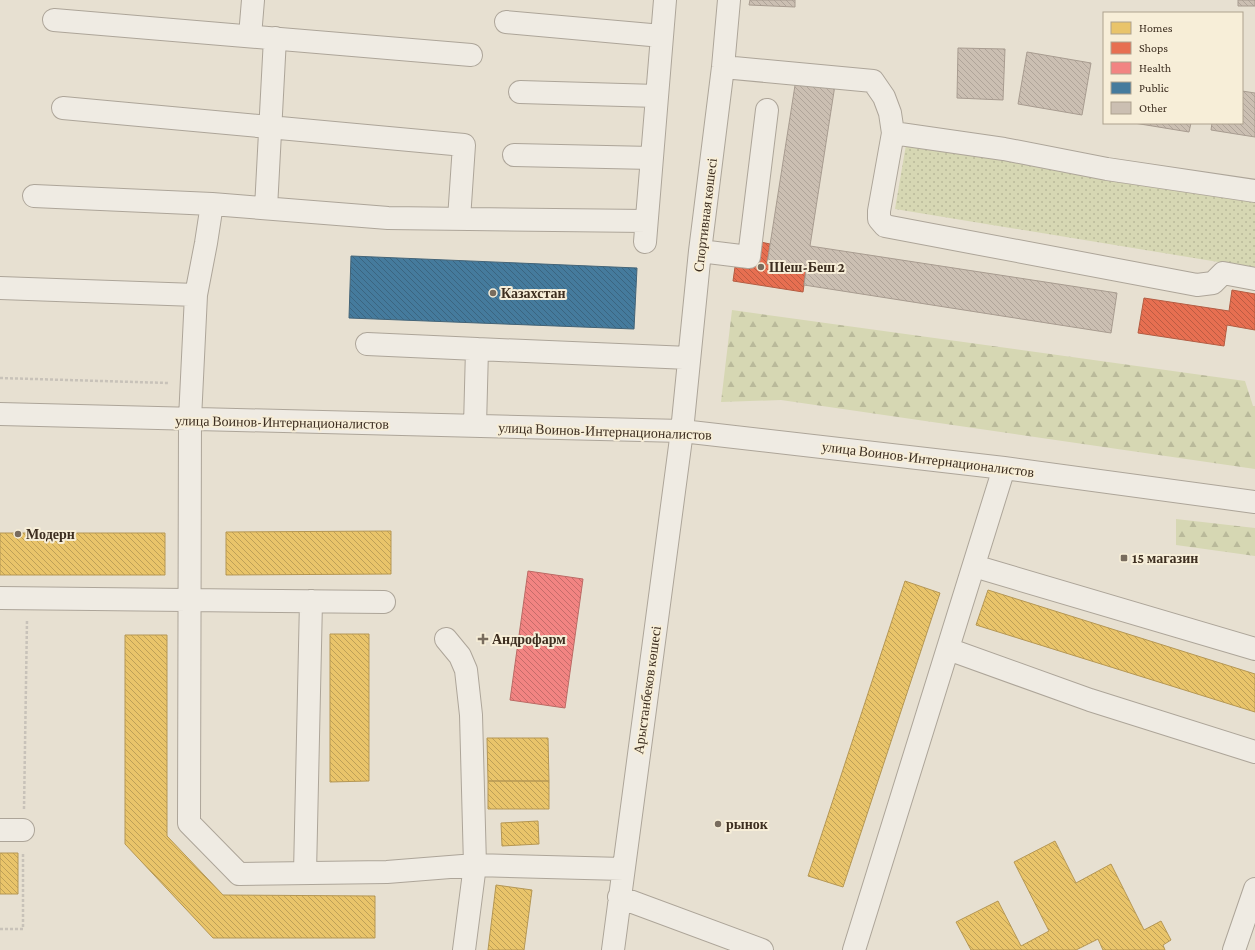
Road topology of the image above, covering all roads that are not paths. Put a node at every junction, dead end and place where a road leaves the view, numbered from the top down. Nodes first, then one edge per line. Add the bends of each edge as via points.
1 (253, 0) edge
2 (666, 0) edge
3 (729, 0) edge
4 (54, 20) dead end
5 (506, 22) dead end
6 (250, 36) junction
7 (662, 36) junction
8 (274, 38) junction
9 (471, 55) dead end
10 (722, 67) junction
11 (520, 92) dead end
12 (657, 96) junction
13 (63, 108) dead end
14 (767, 110) dead end
15 (270, 127) junction
16 (893, 133) junction
17 (514, 155) dead end
18 (652, 158) junction
19 (1255, 191) edge
20 (34, 196) dead end
21 (212, 204) junction
22 (266, 208) junction
23 (459, 219) junction
24 (700, 251) junction
25 (1255, 279) edge
26 (0, 288) edge
27 (196, 295) junction
28 (367, 344) dead end
29 (477, 349) junction
30 (689, 358) junction
31 (0, 414) edge
32 (190, 419) junction
33 (475, 426) junction
34 (682, 431) junction
35 (1004, 468) junction
36 (1255, 502) edge
37 (974, 566) junction
38 (0, 598) edge
39 (189, 600) junction
40 (311, 601) junction
41 (384, 602) dead end
42 (446, 639) dead end
43 (948, 649) junction
44 (1255, 649) edge
45 (1255, 752) edge
46 (0, 830) edge
47 (23, 830) road end
48 (474, 865) junction
49 (623, 869) junction
50 (305, 873) junction
51 (1255, 889) edge
52 (619, 897) junction
53 (464, 950) edge
54 (613, 950) edge
55 (762, 950) edge
56 (854, 950) edge
57 (1234, 950) edge

1 - 6 street
2 - 7 street
3 - 10 street, Спортивная көшесі
4 - 6 street
5 - 7 street
6 - 8 street
7 - 12 street
8 - 9 street
8 - 15 street
10 - 16 street via 874,81 890,113
10 - 24 street, Спортивная көшесі
11 - 12 street
12 - 18 street
13 - 15 street
14 - 24 street via 749,257
15 - 22 street
15 - 23 street via 464,145
16 - 19 street
16 - 25 street via 879,211 879,219 885,226 1197,285 1213,283 1223,273
17 - 18 street
18 - 23 street via 646,232
20 - 21 street
21 - 22 street
21 - 27 street
22 - 23 street via 388,218
24 - 30 street, Спортивная көшесі
26 - 27 street
27 - 32 street
28 - 29 street
29 - 30 street
29 - 33 street
30 - 34 street, Спортивная көшесі
31 - 32 street, улица Воинов-Интернационалистов
32 - 33 street, улица Воинов-Интернационалистов
32 - 39 street
33 - 34 street, улица Воинов-Интернационалистов
34 - 35 street, улица Воинов-Интернационалистов
34 - 49 street, Арыстанбеков көшесі
35 - 36 street, улица Воинов-Интернационалистов
35 - 37 street
37 - 43 street
37 - 44 street
38 - 39 street
39 - 40 street
39 - 50 street via 189,823 239,874
40 - 41 street
40 - 50 street
42 - 48 street via 460,656 466,670 472,714
43 - 45 street via 1090,700
43 - 56 street
46 - 47 street
48 - 49 street
48 - 50 street via 387,872
48 - 53 street
49 - 52 street, Арыстанбеков көшесі
51 - 57 street
52 - 54 street, Арыстанбеков көшесі
52 - 55 street

